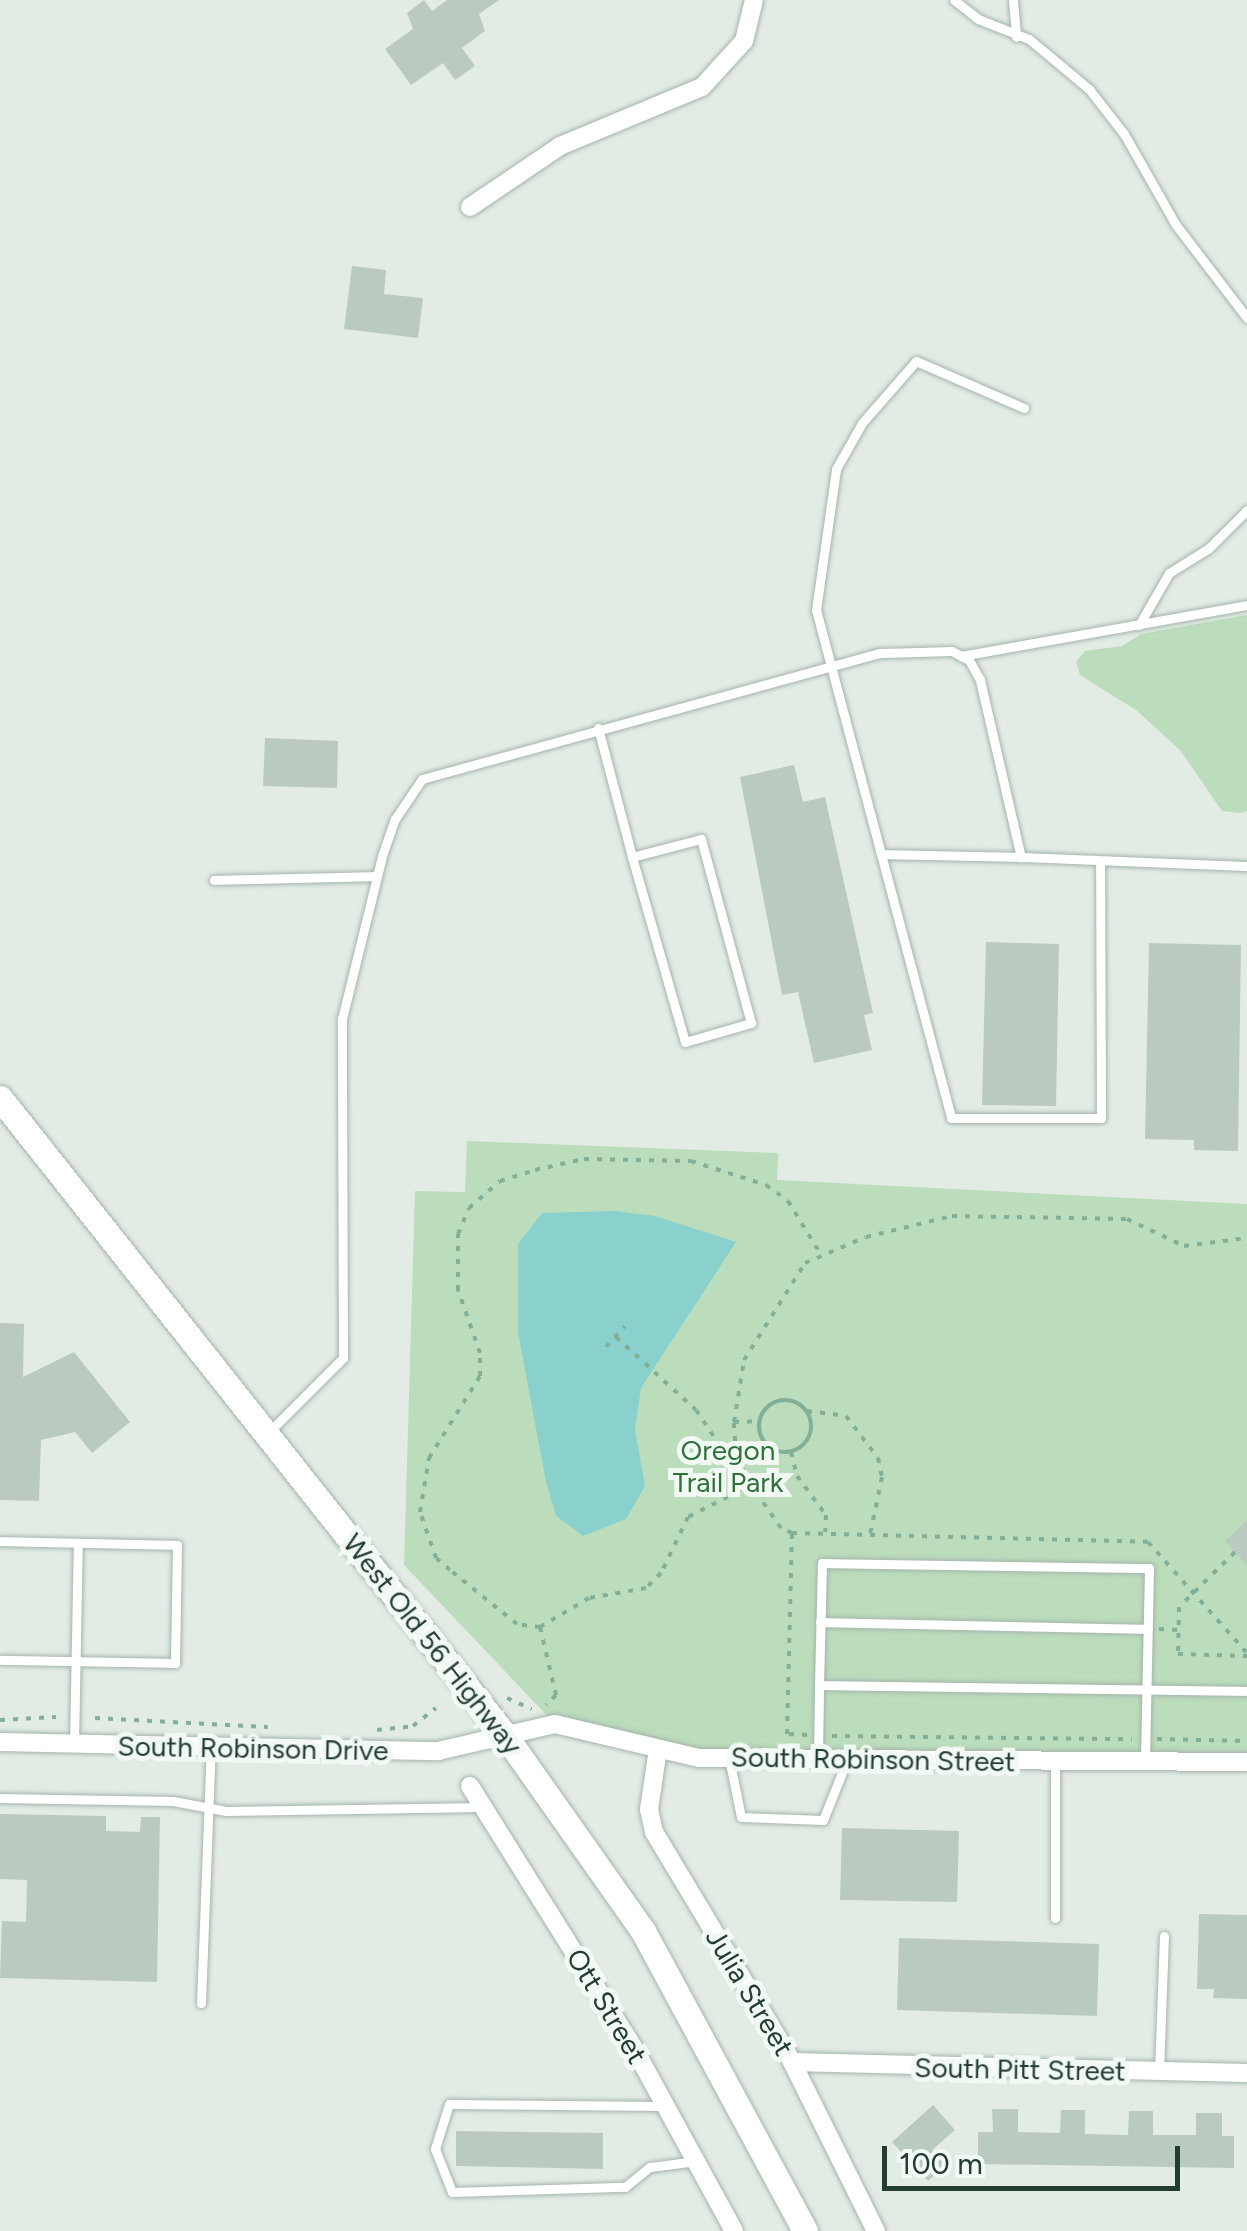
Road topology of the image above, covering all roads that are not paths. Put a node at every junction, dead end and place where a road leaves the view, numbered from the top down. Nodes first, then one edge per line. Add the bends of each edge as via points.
1 (754, 0) edge
2 (954, 0) edge
3 (1013, 0) edge
4 (1016, 36) junction
5 (470, 208) dead end
6 (1247, 318) edge
7 (1024, 408) dead end
8 (1247, 510) edge
9 (1247, 605) edge
10 (1139, 625) junction
11 (961, 656) junction
12 (830, 666) junction
13 (598, 728) junction
14 (881, 854) junction
15 (632, 857) junction
16 (1022, 857) junction
17 (1100, 860) junction
18 (1247, 866) edge
19 (376, 876) junction
20 (214, 880) dead end
21 (0, 1098) edge
22 (268, 1433) junction
23 (0, 1542) edge
24 (78, 1543) junction
25 (820, 1622) junction
26 (1148, 1629) junction
27 (0, 1660) edge
28 (77, 1661) junction
29 (820, 1685) junction
30 (1147, 1690) junction
31 (1247, 1691) edge
32 (504, 1734) junction
33 (0, 1742) edge
34 (74, 1744) junction
35 (211, 1747) junction
36 (658, 1749) junction
37 (729, 1758) junction
38 (818, 1759) junction
39 (848, 1759) junction
40 (1055, 1761) junction
41 (1145, 1762) junction
42 (1247, 1762) edge
43 (470, 1786) dead end
44 (0, 1798) edge
45 (204, 1806) junction
46 (484, 1807) junction
47 (1054, 1918) dead end
48 (1164, 1936) dead end
49 (201, 2003) dead end
50 (792, 2062) junction
51 (1160, 2072) junction
52 (1247, 2073) edge
53 (665, 2106) junction
54 (697, 2161) junction
55 (734, 2231) edge
56 (805, 2231) edge
57 (876, 2231) edge

1 - 5 street via 744,40 702,87 560,146
2 - 4 lane
3 - 4 lane
4 - 6 lane via 1030,38 1089,89 1124,134 1176,224
7 - 12 lane via 916,360 862,422 836,470 821,559 816,610
8 - 10 lane via 1169,573
9 - 10 lane
10 - 11 lane
11 - 12 lane via 918,650
11 - 16 lane via 980,680
12 - 13 lane
12 - 14 lane
13 - 15 lane
13 - 19 lane via 422,779 394,819
14 - 16 lane
14 - 17 lane via 952,1118 1101,1118
15 - 15 lane via 684,1042 751,1024 701,840
16 - 17 lane
17 - 18 lane
19 - 20 lane
19 - 22 lane via 342,1019 343,1358
21 - 22 main road, West Old 56 Highway
22 - 32 main road, West Old 56 Highway
23 - 24 lane
24 - 28 lane
24 - 28 lane via 177,1545 175,1662
25 - 26 lane
25 - 26 lane via 822,1563 1149,1568
25 - 29 lane
26 - 30 lane
27 - 28 lane
28 - 34 lane
29 - 30 lane
29 - 38 lane
30 - 31 lane
30 - 41 lane
32 - 35 street, South Robinson Drive via 438,1751
32 - 36 street, South Robinson Street via 572,1726
32 - 56 main road, West Old 56 Highway via 643,1931
33 - 34 street, South Robinson Drive
34 - 35 street, South Robinson Drive
35 - 45 lane
36 - 37 street, South Robinson Street
36 - 50 street, Julia Street via 649,1809 654,1832
37 - 38 street, South Robinson Street
37 - 39 lane via 741,1817 823,1820
38 - 39 street, South Robinson Street
39 - 40 street, South Robinson Street
40 - 41 street, South Robinson Street
40 - 47 lane
41 - 42 street, South Robinson Street
43 - 46 street, Ott Street
44 - 45 lane
45 - 46 lane via 422,1813
45 - 49 lane
46 - 53 street, Ott Street
48 - 51 lane
50 - 51 street, South Pitt Street
50 - 57 street, Julia Street
51 - 52 street, South Pitt Street
53 - 54 street, Ott Street
53 - 54 lane via 449,2104 436,2150 452,2192 625,2187 650,2167
54 - 55 street, Ott Street

